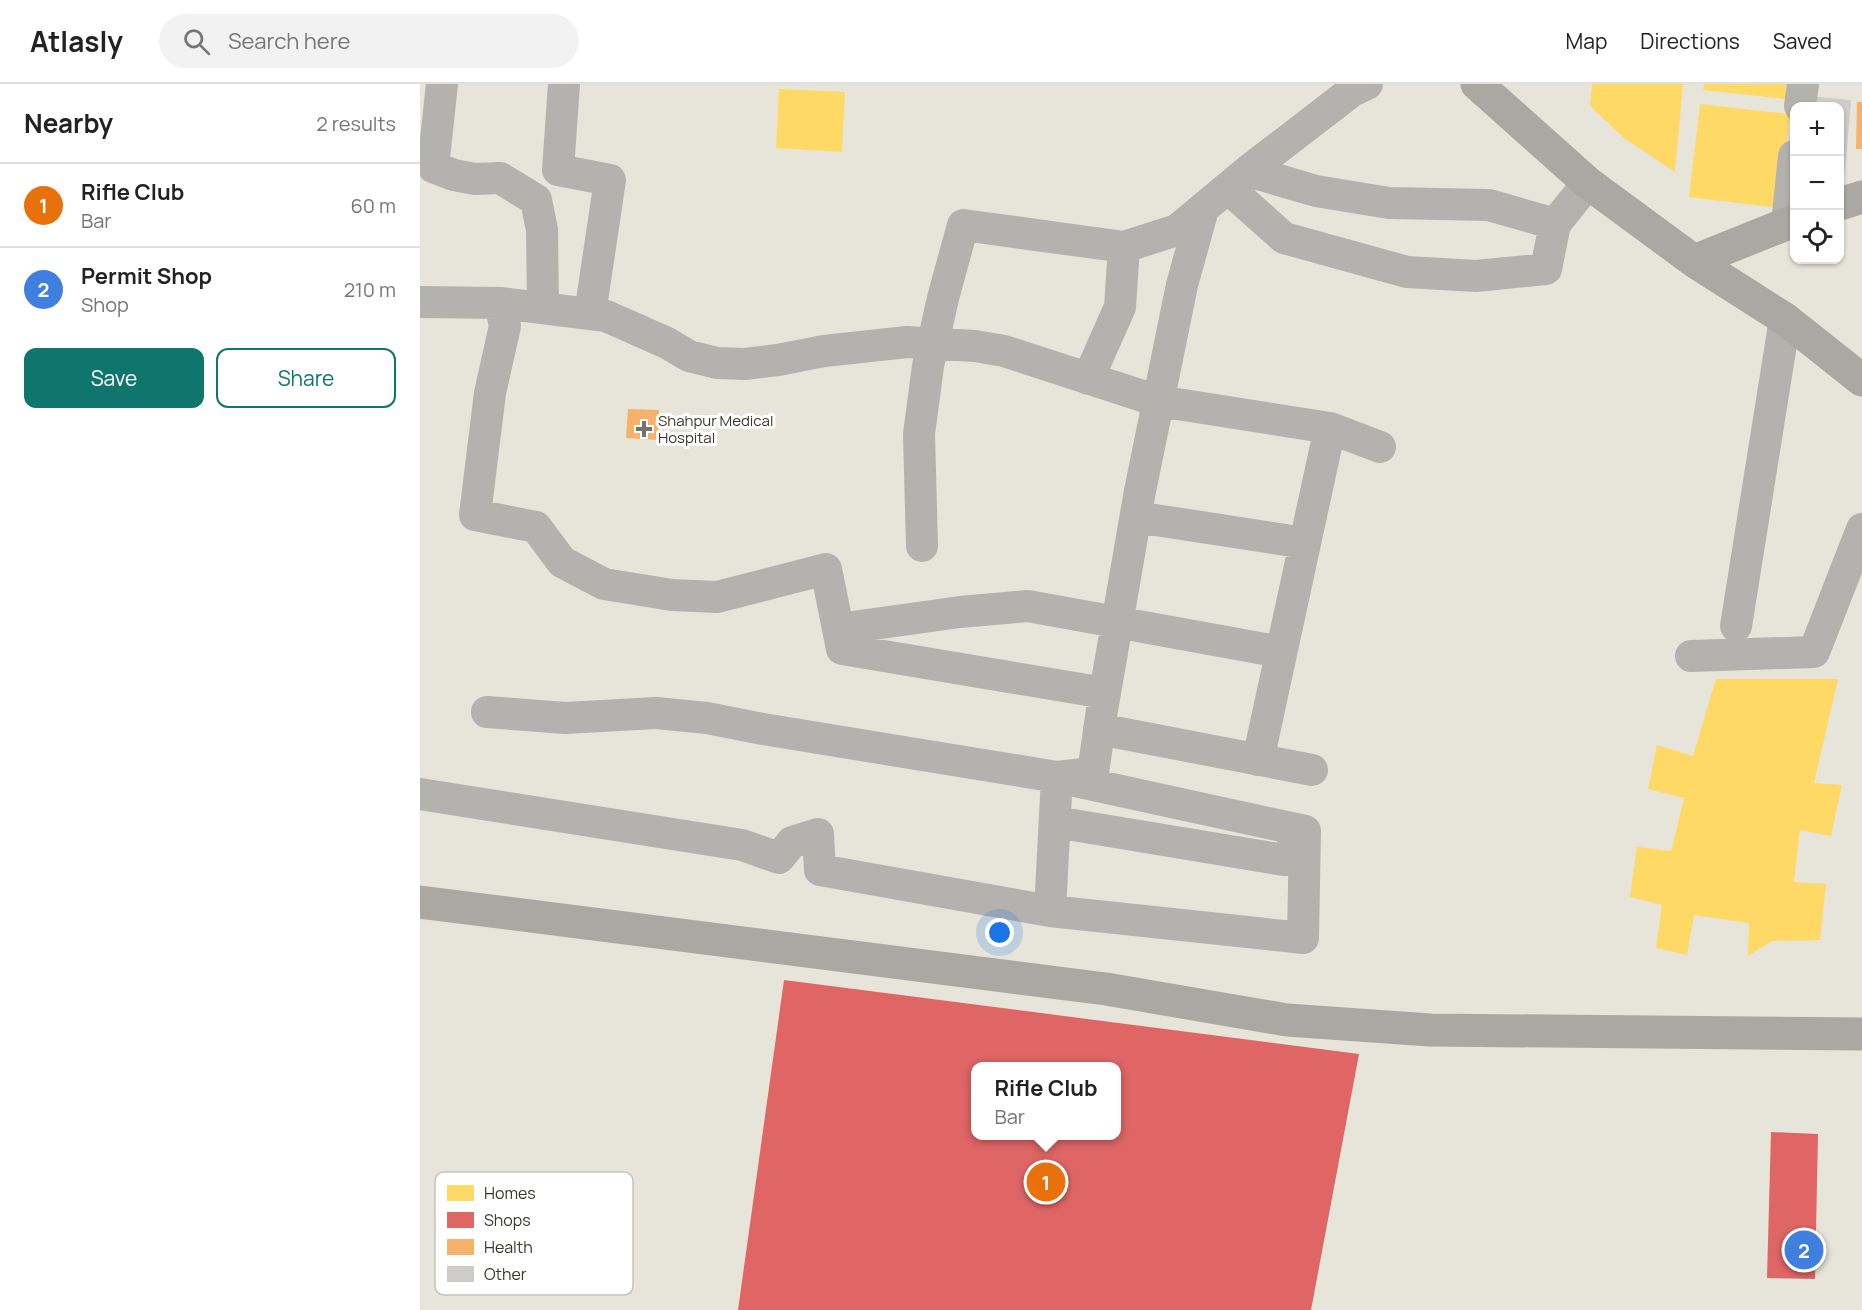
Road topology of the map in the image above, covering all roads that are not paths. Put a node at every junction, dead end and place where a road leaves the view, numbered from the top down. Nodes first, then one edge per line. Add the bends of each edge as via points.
1 (442, 84) edge
2 (564, 84) edge
3 (1367, 84) edge
4 (1477, 84) edge
5 (1803, 84) edge
6 (1801, 102) edge
7 (1238, 179) junction
8 (1588, 183) junction
9 (1203, 209) junction
10 (1790, 223) edge
11 (1555, 224) junction
12 (1124, 248) junction
13 (1694, 261) junction
14 (420, 302) edge
15 (500, 303) junction
16 (543, 308) junction
17 (590, 314) junction
18 (1785, 319) junction
19 (933, 343) junction
20 (1088, 379) junction
21 (1862, 380) edge
22 (1158, 401) junction
23 (1330, 428) junction
24 (1380, 447) dead end
25 (1136, 517) junction
26 (1862, 529) edge
27 (1305, 543) junction
28 (922, 546) dead end
29 (1117, 621) junction
30 (1736, 626) dead end
31 (838, 629) junction
32 (1281, 652) junction
33 (1691, 656) dead end
34 (1105, 693) junction
35 (487, 712) dead end
36 (1099, 729) junction
37 (1258, 760) junction
38 (1312, 770) dead end
39 (1058, 777) junction
40 (420, 794) edge
41 (1055, 822) junction
42 (1305, 831) junction
43 (420, 902) edge
44 (1050, 911) junction
45 (1862, 1034) edge

1 - 16 street via 433,167 475,179 500,178 536,200 542,230
2 - 17 street via 558,170 610,180
3 - 7 street
4 - 8 street
5 - 6 street
7 - 9 street
7 - 11 street via 1389,203 1489,205
7 - 11 street via 1284,238 1407,272 1476,276 1546,269
8 - 11 street
8 - 13 street
9 - 12 street via 1178,230
9 - 22 street via 1182,285
10 - 13 street
12 - 19 street via 963,225
12 - 20 street via 1120,307
13 - 18 street
14 - 15 street
15 - 16 street
15 - 31 street via 505,326 490,393 475,515 536,527 562,562 604,584 672,595 717,597 826,569
16 - 17 street
17 - 19 street via 606,316 689,356 717,363 745,364 871,345
18 - 21 street
18 - 30 street
19 - 20 street via 1004,351
19 - 28 street via 919,434
20 - 22 street
22 - 23 street
22 - 25 street
23 - 24 street
23 - 27 street
25 - 27 street
25 - 29 street
26 - 33 street via 1814,652
27 - 32 street
29 - 31 street via 1028,606
29 - 32 street
29 - 34 street
31 - 34 street via 842,649
32 - 37 street
34 - 36 street
35 - 39 street via 565,718 656,713 706,718
36 - 37 street
36 - 39 street via 1093,773
37 - 38 street
39 - 41 street
39 - 42 street
40 - 44 street via 742,845 779,858 792,842 818,834 820,870
41 - 42 street via 1284,860
41 - 44 street
42 - 44 street via 1303,938
43 - 45 street via 1106,990 1287,1020 1442,1030

